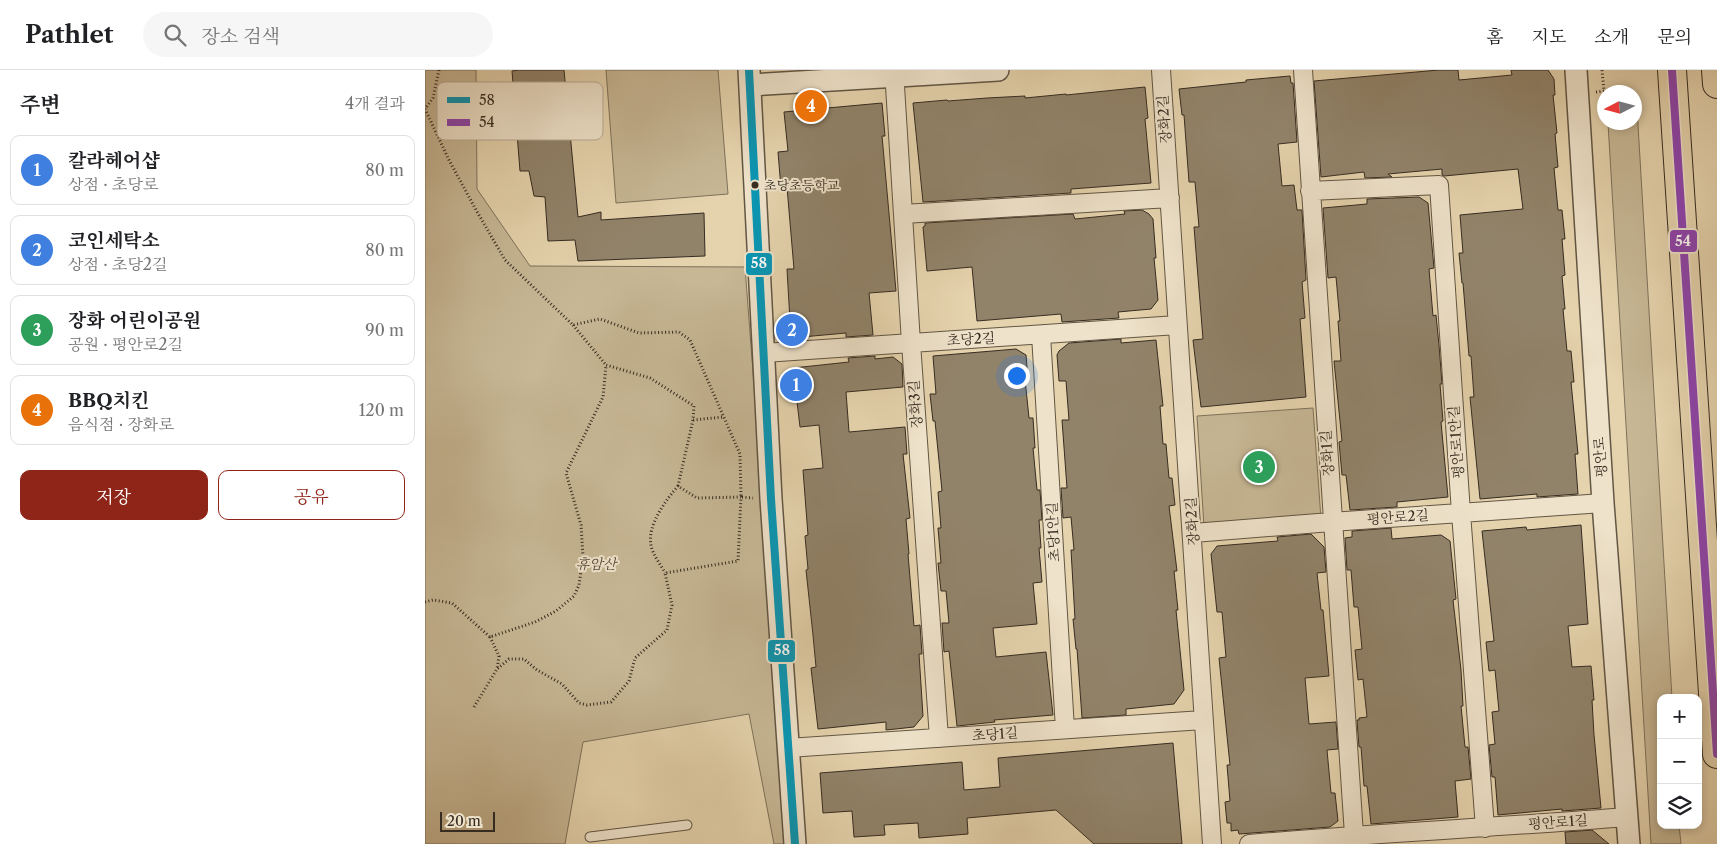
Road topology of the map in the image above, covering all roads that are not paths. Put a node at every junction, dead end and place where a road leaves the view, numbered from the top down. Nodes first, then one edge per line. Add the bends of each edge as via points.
1 (998, 70) edge
2 (1161, 70) edge
3 (1303, 70) edge
4 (1576, 70) edge
5 (1672, 70) edge
6 (1716, 70) edge
7 (895, 73) edge
8 (750, 78) edge
9 (1717, 84) edge
10 (1310, 191) junction
11 (1170, 198) junction
12 (903, 214) junction
13 (1177, 325) junction
14 (1041, 335) junction
15 (911, 343) junction
16 (764, 352) junction
17 (1603, 503) junction
18 (1461, 513) junction
19 (1331, 522) junction
20 (1193, 533) junction
21 (1203, 720) junction
22 (1065, 729) junction
23 (939, 738) junction
24 (788, 748) junction
25 (1717, 754) edge
26 (1627, 817) junction
27 (687, 825) dead end
28 (1485, 828) junction
29 (1353, 835) junction
30 (591, 837) dead end
31 (795, 844) edge
32 (1212, 844) edge
33 (1249, 844) edge
34 (1629, 844) edge

1 - 7 street
2 - 11 street, 장화2길
3 - 10 street, 장화1길
4 - 17 street, 평안로
5 - 25 main road
6 - 9 main road
7 - 8 street
7 - 12 street, 장화3길
8 - 16 street
10 - 18 street, 평안로1안길 via 1439,185
10 - 19 street, 장화1길
11 - 12 street
11 - 13 street, 장화2길
12 - 15 street, 장화3길
13 - 14 street, 초당2길
13 - 20 street, 장화2길
14 - 15 street, 초당2길
14 - 22 street, 초당1안길
15 - 16 street, 초당2길
15 - 23 street, 장화3길
16 - 24 street
17 - 18 street, 평안로2길
17 - 26 street, 평안로
18 - 19 street, 평안로2길
18 - 28 street, 평안로1안길
19 - 20 street, 평안로2길
19 - 29 street, 장화1길
20 - 21 street, 장화2길
21 - 22 street, 초당1길
21 - 32 street, 장화2길
22 - 23 street, 초당1길
23 - 24 street, 초당1길
24 - 31 street
26 - 28 street, 평안로1길
26 - 34 street, 평안로
27 - 30 lane
28 - 29 street, 평안로1길
29 - 33 street, 평안로1길

